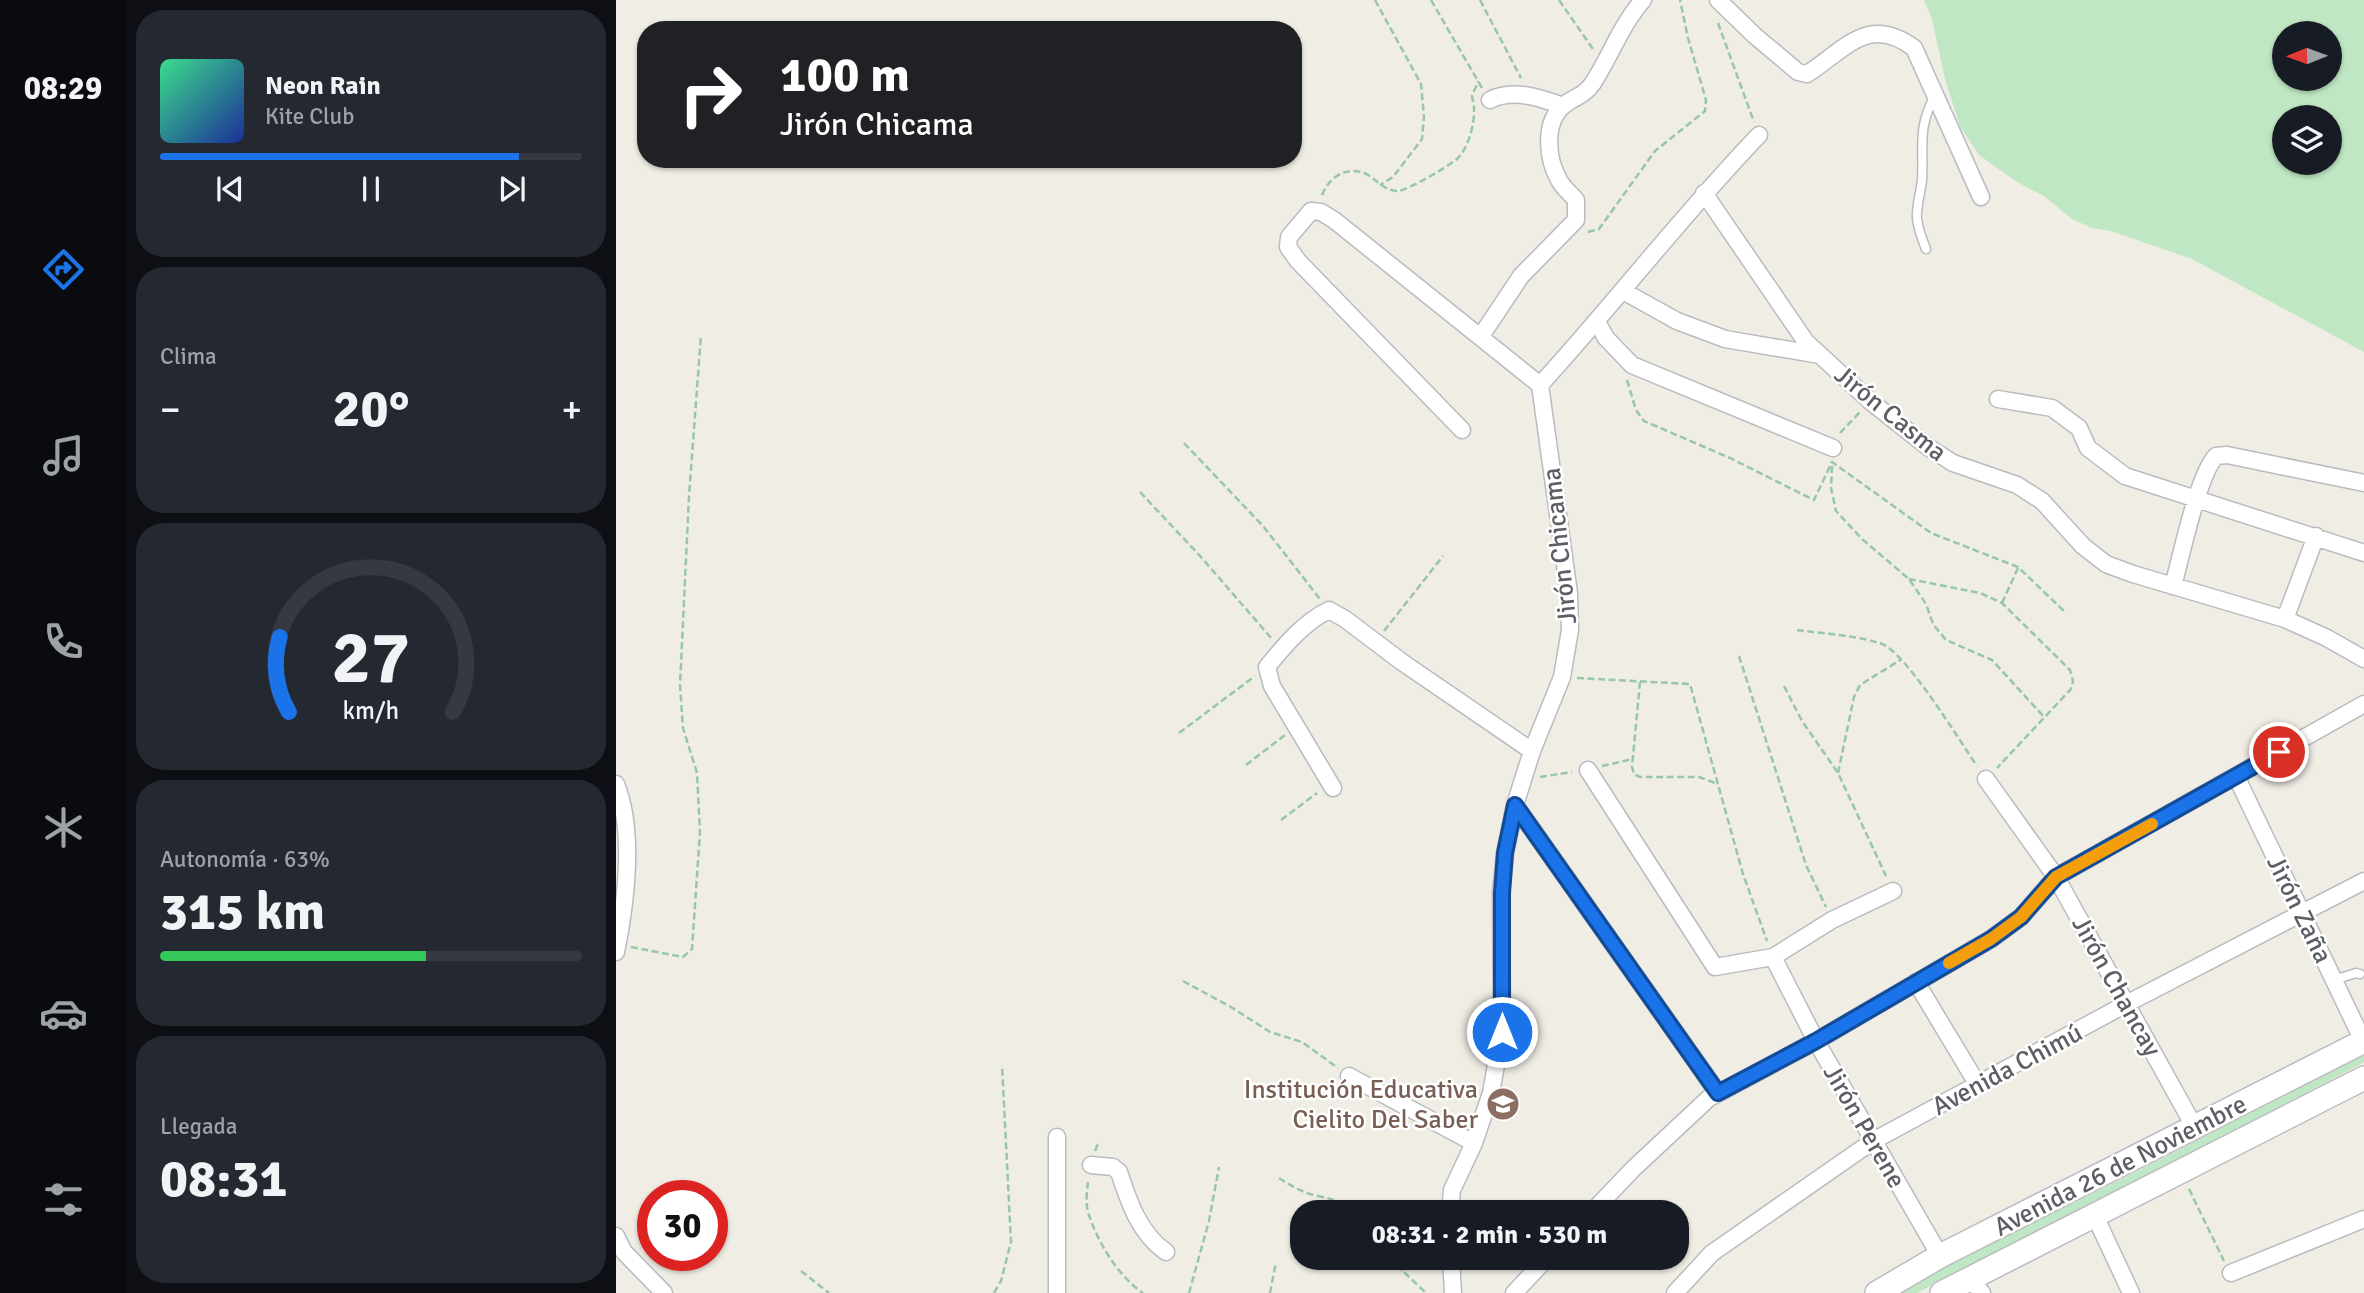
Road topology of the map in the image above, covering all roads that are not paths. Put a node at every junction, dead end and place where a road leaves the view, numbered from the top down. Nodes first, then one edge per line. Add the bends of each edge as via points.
1 (1643, 0) edge
2 (1718, 0) edge
3 (1935, 95) junction
4 (1490, 100) road end
5 (1563, 106) junction
6 (1759, 135) road end
7 (1704, 193) junction
8 (1981, 197) dead end
9 (1926, 249) dead end
10 (1623, 291) junction
11 (1597, 322) junction
12 (1481, 336) junction
13 (1820, 355) junction
14 (1540, 385) junction
15 (1998, 400) dead end
16 (1462, 430) dead end
17 (1832, 455) road end
18 (2364, 483) edge
19 (2197, 498) junction
20 (2316, 536) junction
21 (2364, 553) edge
22 (2173, 586) junction
23 (2285, 619) junction
24 (2364, 659) edge
25 (2364, 704) edge
26 (1532, 751) junction
27 (1588, 769) dead end
28 (2236, 776) junction
29 (1986, 779) road end
30 (616, 784) edge
31 (1331, 786) road end
32 (1515, 805) junction
33 (2056, 877) junction
34 (2364, 881) edge
35 (1893, 891) road end
36 (2302, 913) junction
37 (617, 949) edge
38 (1773, 957) junction
39 (2360, 974) dead end
40 (2334, 980) junction
41 (1916, 982) junction
42 (2126, 1004) junction
43 (1816, 1041) junction
44 (2363, 1041) edge
45 (1349, 1076) road end
46 (2364, 1078) edge
47 (1978, 1085) junction
48 (1718, 1093) junction
49 (2195, 1128) junction
50 (1057, 1137) dead end
51 (1873, 1141) junction
52 (1474, 1143) junction
53 (1091, 1165) road end
54 (1451, 1200) edge
55 (1604, 1200) edge
56 (2095, 1216) junction
57 (2364, 1219) edge
58 (616, 1236) edge
59 (1166, 1251) dead end
60 (1940, 1256) junction
61 (620, 1259) edge
62 (1452, 1270) edge
63 (1536, 1270) edge
64 (2231, 1273) road end
65 (1976, 1285) edge
66 (664, 1293) edge
67 (1057, 1293) edge
68 (1453, 1293) edge
69 (1514, 1293) edge
70 (1675, 1293) edge
71 (1877, 1293) edge
72 (1942, 1293) edge
73 (2131, 1293) edge

1 - 5 street via 1583,96
2 - 3 street via 1771,50 1807,74 1858,38 1878,32 1899,37 1914,48
3 - 8 street
3 - 9 lane via 1921,131 1917,217
4 - 5 street via 1530,96
5 - 12 street via 1553,123 1549,158 1559,181 1576,200 1576,220 1521,276
6 - 7 street
7 - 10 street
7 - 13 street, Jirón Casma via 1806,342
10 - 11 street
10 - 13 street via 1677,321 1725,339
11 - 14 street
11 - 17 street via 1632,365
12 - 14 street
12 - 16 street via 1334,220 1311,211 1289,237 1288,247 1298,261
13 - 22 street, Jirón Casma via 1928,447 1953,463 2017,485 2042,501 2083,547 2106,564
14 - 26 street, Jirón Chicama via 1569,593 1570,630 1562,677
15 - 19 street via 2052,408 2079,428 2088,448 2125,476
18 - 19 street via 2227,455 2210,462
19 - 20 street
19 - 22 street
20 - 21 street
20 - 23 street
22 - 23 street, Jirón Casma
23 - 24 street, Jirón Casma
25 - 28 street
26 - 31 street via 1329,610 1281,649 1267,667 1272,686
26 - 32 street, Jirón Chicama
27 - 38 street via 1715,967
28 - 33 street
28 - 36 street, Jirón Zaña
29 - 33 street, Jirón Chancay
30 - 37 street via 623,802 626,855
32 - 48 street
32 - 52 street, Jirón Chicama via 1502,893 1502,1032 1491,1093
33 - 41 street via 2021,917
33 - 42 street, Jirón Chancay
34 - 36 street, Avenida Chimú
35 - 38 street via 1832,920
36 - 40 street, Jirón Zaña
36 - 42 street, Avenida Chimú
38 - 43 street, Jirón Perene
39 - 40 lane
40 - 44 street, Jirón Zaña
41 - 43 street
41 - 47 street
42 - 47 street, Avenida Chimú
42 - 49 street, Jirón Chancay
43 - 48 street
43 - 51 street, Jirón Perene
44 - 49 main road, Avenida 26 de Noviembre
45 - 52 street
46 - 56 main road, Avenida 26 de Noviembre
47 - 51 street, Avenida Chimú
48 - 55 street
49 - 60 main road, Avenida 26 de Noviembre
50 - 67 street
51 - 60 street, Jirón Perene
51 - 70 street, Avenida Chimú via 1712,1253
52 - 54 street, Jirón Chicama
53 - 59 street via 1119,1172 1150,1241
56 - 65 main road, Avenida 26 de Noviembre
56 - 73 street
57 - 64 street
58 - 61 street
60 - 71 main road, Avenida 26 de Noviembre
61 - 66 street
62 - 68 street
63 - 69 street
65 - 72 main road, Avenida 26 de Noviembre

